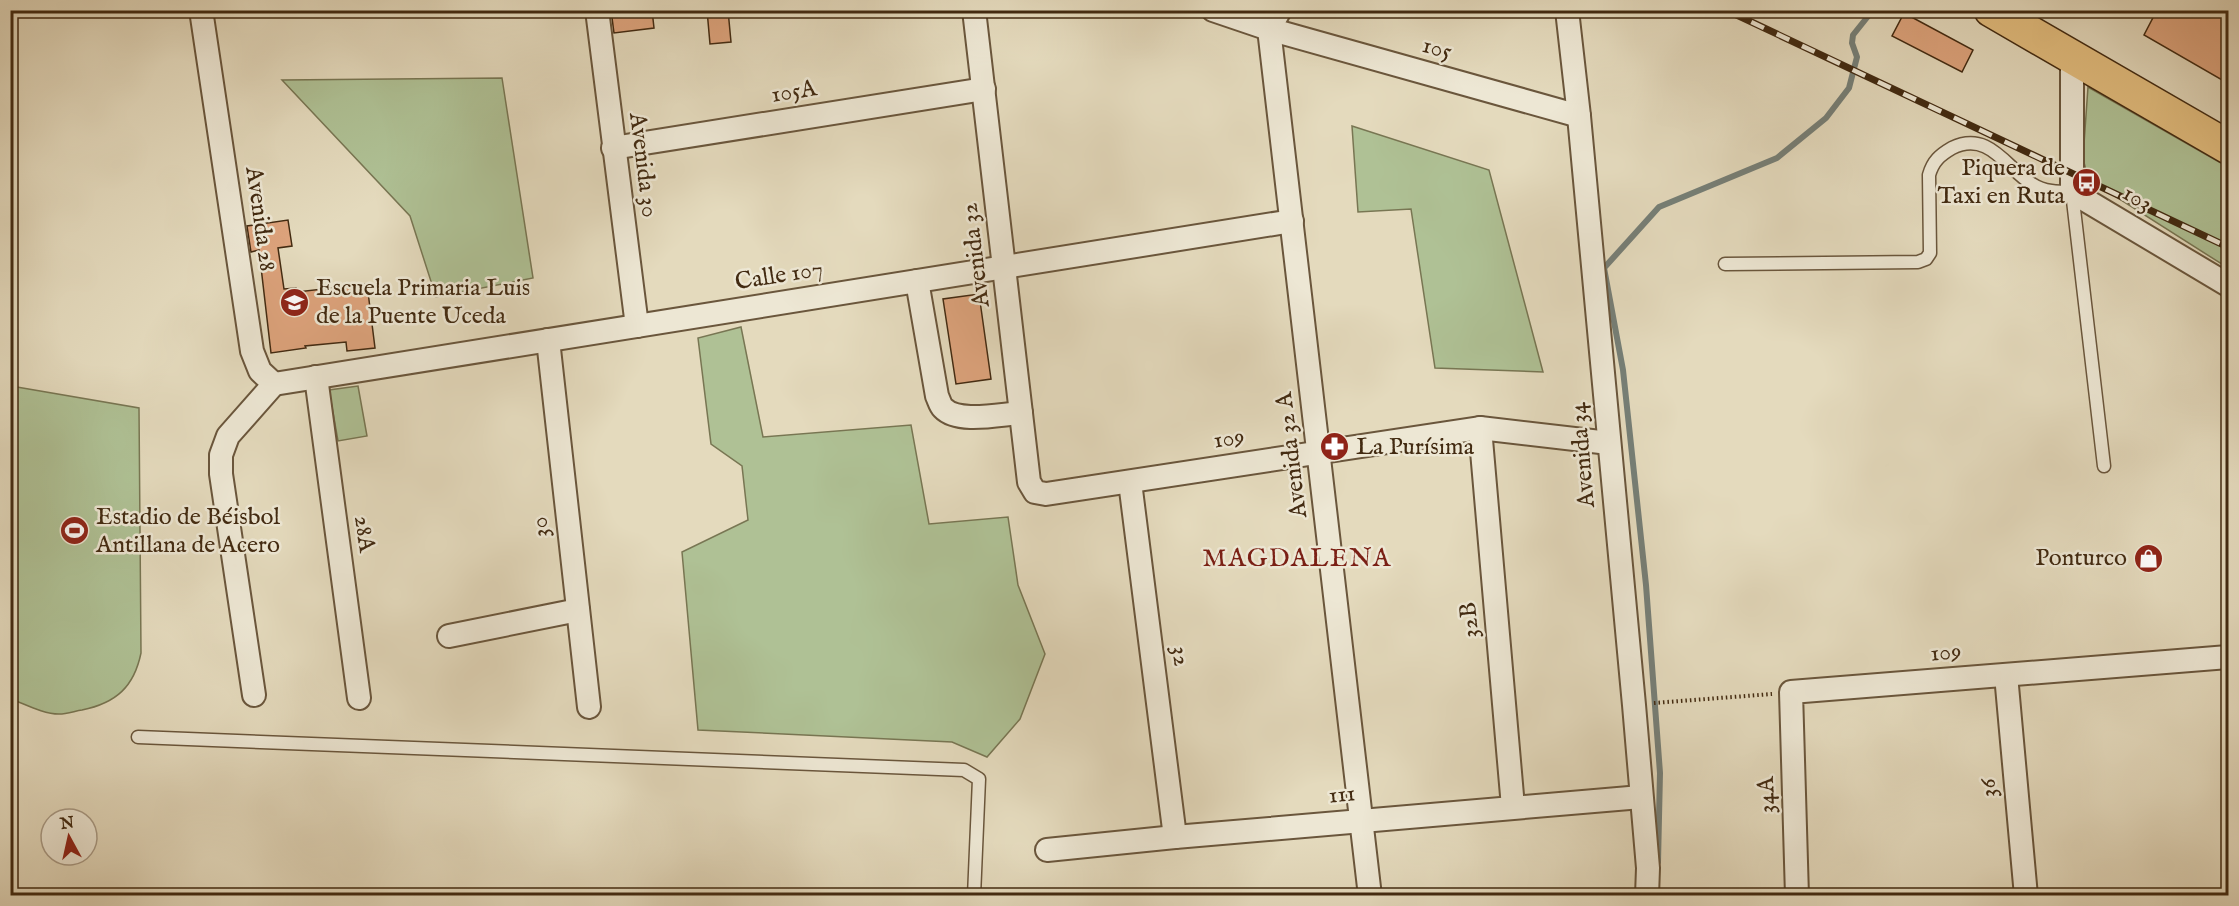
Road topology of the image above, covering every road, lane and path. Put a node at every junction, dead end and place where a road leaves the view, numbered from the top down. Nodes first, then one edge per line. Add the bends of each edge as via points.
1 (201, 10) edge
2 (597, 10) edge
3 (974, 10) edge
4 (1213, 10) edge
5 (1567, 10) edge
6 (1991, 10) edge
7 (1274, 20) edge
8 (2072, 57) junction
9 (984, 88) junction
10 (1579, 116) junction
11 (2229, 147) edge
12 (613, 148) junction
13 (2072, 192) junction
14 (1292, 221) junction
15 (1725, 264) dead end
16 (1004, 267) junction
17 (917, 281) junction
18 (2229, 285) edge
19 (637, 326) junction
20 (548, 340) junction
21 (316, 377) junction
22 (274, 384) junction
23 (1021, 413) junction
24 (1480, 428) junction
25 (1609, 443) junction
26 (1319, 452) junction
27 (2104, 466) dead end
28 (1130, 482) junction
29 (1035, 492) joint
30 (578, 610) junction
31 (449, 636) dead end
32 (2229, 657) edge
33 (2006, 675) junction
34 (1791, 692) junction
35 (254, 695) dead end
36 (359, 698) dead end
37 (1668, 702) dead end
38 (589, 708) dead end
39 (138, 737) dead end
40 (1641, 797) junction
41 (1513, 807) junction
42 (1362, 820) junction
43 (1175, 837) junction
44 (1047, 850) dead end
45 (974, 896) edge
46 (1370, 896) edge
47 (1647, 896) edge
48 (1797, 896) edge
49 (2026, 896) edge

1 - 22 street, Avenida 28 via 252,351 260,370
2 - 12 street, Avenida 30
3 - 9 street, Avenida 32
4 - 7 street, 105
5 - 10 street, Avenida 34
6 - 8 main road
7 - 10 street, 105
7 - 14 street, Avenida 32 A
8 - 11 main road
8 - 13 street
9 - 12 street, 105A
9 - 16 street, Avenida 32
10 - 25 street, Avenida 34
12 - 19 street, Avenida 30
13 - 15 lane via 2046,191 2031,184 1985,146 1957,146 1932,164 1930,253 1926,259
13 - 18 street, 103
13 - 27 lane
14 - 16 street, Calle 107
14 - 26 street, Avenida 32 A
16 - 17 street, Calle 107
16 - 23 street, Avenida 32
17 - 19 street, Calle 107
17 - 23 street via 942,408 953,416 966,417
19 - 20 street, Calle 107
20 - 21 street, Calle 107
20 - 30 street, 30
21 - 22 street, Calle 107
21 - 36 street, 28A
22 - 35 street via 228,436 222,455 221,474
23 - 29 street, Avenida 32 via 1029,482
24 - 25 street, 109
24 - 26 street, 109
24 - 41 street, 32B
25 - 40 street, Avenida 34
26 - 28 street, 109
26 - 42 street, Avenida 32 A
28 - 29 street, 109 via 1046,494
28 - 43 street, 32
30 - 31 street
30 - 38 street, 30
32 - 33 street, 109
33 - 34 street, 109
33 - 49 street, 36
34 - 37 path
34 - 48 street, 34A
39 - 45 lane via 964,770 979,779
40 - 41 street, 111
40 - 47 street, Avenida 34
41 - 42 street, 111
42 - 43 street, 111
42 - 46 street, Avenida 32 A
43 - 44 street, 111

